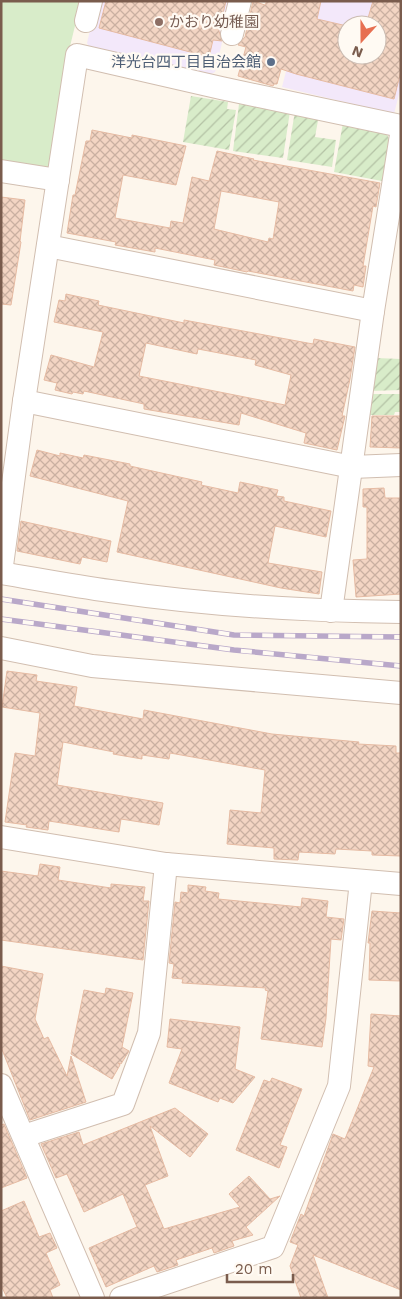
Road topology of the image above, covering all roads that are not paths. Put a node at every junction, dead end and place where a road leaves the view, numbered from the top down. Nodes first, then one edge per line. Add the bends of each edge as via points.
1 (240, 1) edge
2 (232, 34) dead end
3 (401, 126) edge
4 (401, 135) edge
5 (1, 171) edge
6 (58, 180) junction
7 (48, 246) junction
8 (373, 311) junction
9 (24, 401) junction
10 (401, 465) edge
11 (352, 467) junction
12 (1, 573) edge
13 (330, 611) junction
14 (401, 612) edge
15 (1, 648) edge
16 (401, 693) edge
17 (1, 838) edge
18 (166, 864) junction
19 (361, 881) junction
20 (401, 884) edge
21 (1, 1085) edge
22 (24, 1136) junction
23 (93, 1298) edge
24 (121, 1298) edge

1 - 2 street
3 - 6 street via 77,55
4 - 8 street
5 - 6 street
6 - 7 street
7 - 8 street
7 - 9 street
8 - 11 street
9 - 11 street
9 - 12 street
10 - 11 street
11 - 13 street
12 - 13 street via 110,592
13 - 14 street
15 - 16 street via 92,666
17 - 18 street
18 - 19 street
18 - 22 street via 149,1033 123,1104
19 - 20 street
19 - 24 street via 339,1086 273,1247
21 - 22 street
22 - 23 street

